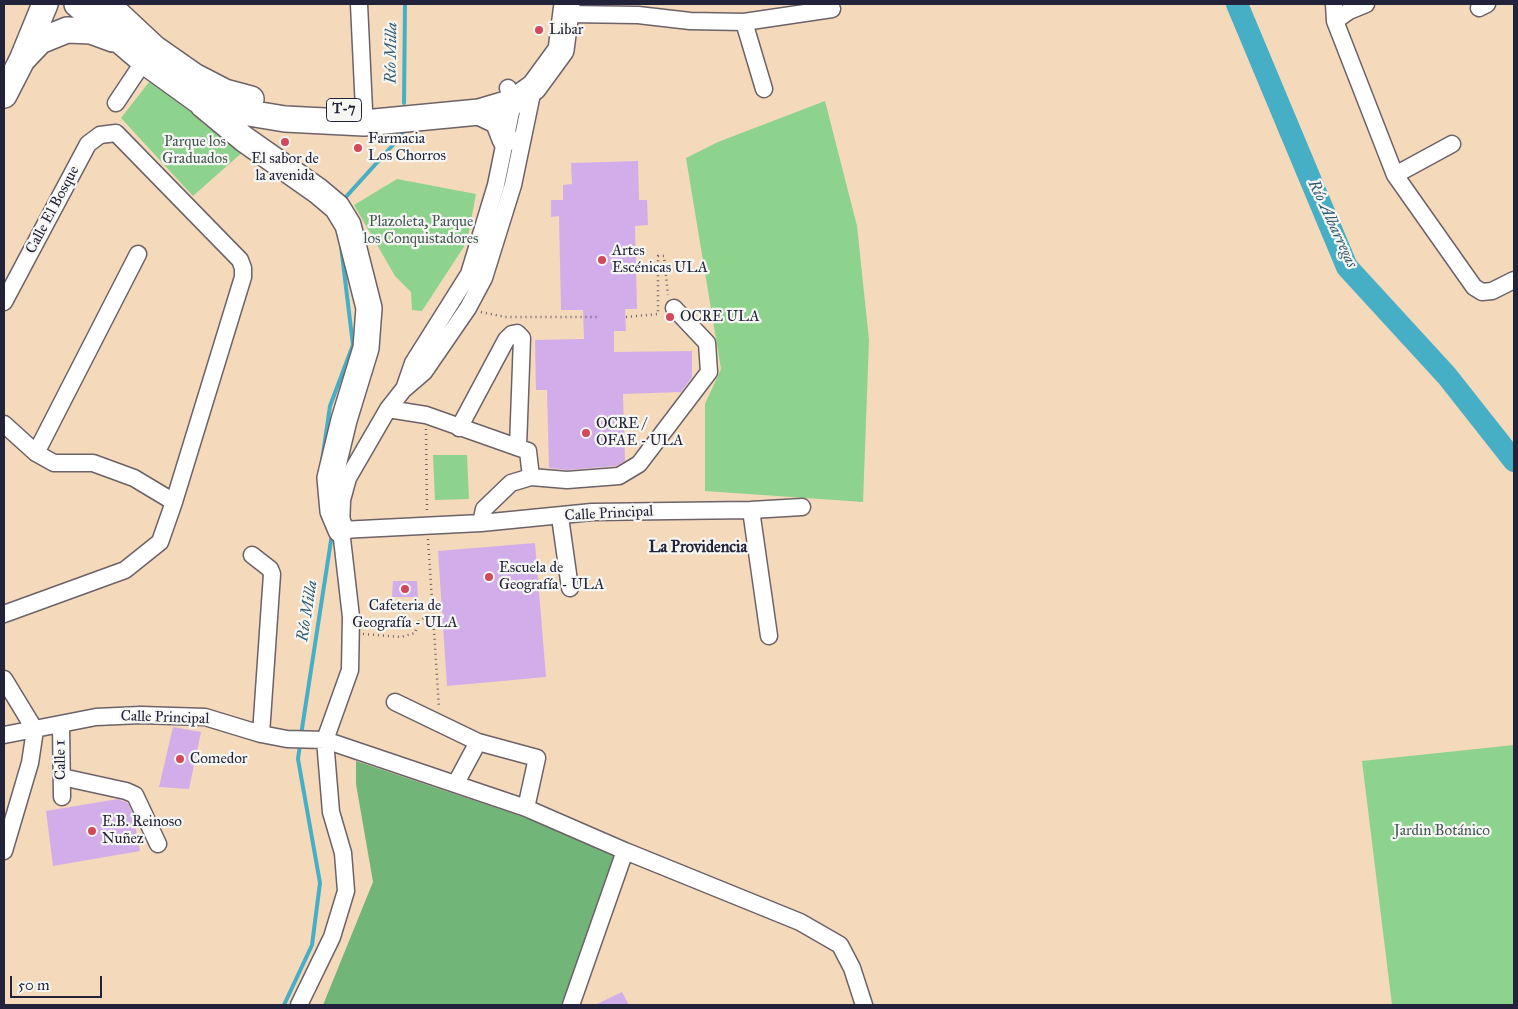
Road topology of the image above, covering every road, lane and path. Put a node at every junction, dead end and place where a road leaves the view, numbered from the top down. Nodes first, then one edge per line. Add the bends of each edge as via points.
1 (30, 4) edge
2 (45, 4) edge
3 (77, 4) edge
4 (107, 4) edge
5 (360, 4) edge
6 (1334, 4) edge
7 (1366, 4) edge
8 (563, 7) edge
9 (638, 9) edge
10 (786, 9) edge
11 (832, 9) dead end
12 (1335, 20) junction
13 (744, 22) junction
14 (120, 42) junction
15 (144, 61) junction
16 (13, 63) edge
17 (533, 79) junction
18 (764, 89) dead end
19 (4, 95) edge
20 (510, 95) junction
21 (198, 100) junction
22 (116, 103) dead end
23 (364, 110) junction
24 (479, 112) junction
25 (505, 139) junction
26 (1452, 144) dead end
27 (1395, 175) junction
28 (138, 254) dead end
29 (1514, 280) edge
30 (4, 302) edge
31 (468, 308) junction
32 (674, 308) joint
33 (600, 316) dead end
34 (626, 317) dead end
35 (403, 390) junction
36 (388, 409) junction
37 (426, 415) junction
38 (4, 424) edge
39 (459, 428) junction
40 (518, 447) junction
41 (36, 453) junction
42 (531, 477) junction
43 (174, 502) junction
44 (802, 507) dead end
45 (750, 510) junction
46 (560, 517) junction
47 (481, 523) junction
48 (427, 526) junction
49 (341, 530) junction
50 (252, 555) dead end
51 (570, 588) dead end
52 (4, 614) edge
53 (433, 615) dead end
54 (351, 631) junction
55 (769, 636) dead end
56 (4, 679) edge
57 (395, 702) dead end
58 (61, 724) junction
59 (35, 730) junction
60 (261, 734) junction
61 (4, 735) edge
62 (317, 740) junction
63 (478, 742) junction
64 (62, 777) junction
65 (456, 783) junction
66 (62, 796) dead end
67 (526, 808) junction
68 (158, 844) dead end
69 (4, 850) edge
70 (625, 851) junction
71 (298, 1005) edge
72 (571, 1005) edge
73 (864, 1005) edge

1 - 16 highway
2 - 16 highway
3 - 14 highway, T-7
4 - 23 highway, T-7 via 154,48 194,76 225,92 264,103 324,110
5 - 23 street
6 - 12 street
7 - 12 street
8 - 9 street
8 - 17 highway, T-7
9 - 13 street via 690,21
10 - 11 street
10 - 13 street
12 - 27 street
13 - 18 street
14 - 15 highway, T-7
14 - 16 highway via 91,31 68,30 40,41
15 - 21 highway, T-7
15 - 22 street
16 - 19 highway
17 - 20 highway, T-7
17 - 31 street via 513,185 484,278
20 - 23 highway, T-7 via 494,94 435,105
20 - 24 highway, T-7
20 - 25 street
21 - 24 highway, T-7 via 218,108 285,119 364,124
21 - 49 highway via 244,139 338,207 348,225 369,308 366,348 330,478 334,511
24 - 25 highway via 498,121
25 - 35 street via 496,185 469,274 413,363
26 - 27 street
27 - 29 street via 1474,287 1482,292 1492,292
28 - 41 street
30 - 43 street, Calle El Bosque via 88,144 100,135 116,133 240,260 243,277
31 - 33 path via 506,317
31 - 35 street via 424,372
32 - 34 path via 667,293 664,256 658,256 658,314
32 - 42 street via 707,343 709,372 640,464 619,476 567,480
35 - 36 street
36 - 37 street
36 - 49 street via 348,478 342,500
37 - 39 street
37 - 48 path
38 - 41 street
39 - 40 street
39 - 40 street via 506,340 518,333 522,338
40 - 42 street via 528,452
41 - 43 street via 54,463 93,463 134,478
42 - 47 street via 511,483 498,494 484,509
43 - 52 street via 160,542 125,570
44 - 45 street, Calle Principal
45 - 46 street, Calle Principal via 592,512
45 - 55 street
46 - 47 street, Calle Principal
46 - 51 street
47 - 48 street, Calle Principal
48 - 49 street, Calle Principal
49 - 54 street
50 - 60 street via 272,574
53 - 54 path via 420,620 415,633 401,637 368,636
54 - 62 street via 350,670
56 - 59 street
57 - 63 street
58 - 59 street, Calle Principal
58 - 60 street, Calle Principal via 96,717 205,716
58 - 64 street, Calle 1
59 - 61 street, Calle Principal
59 - 69 street via 30,763
60 - 62 street, Calle Principal
62 - 65 street, Calle Principal
62 - 71 street via 331,812 343,853 346,892 332,937
63 - 65 street
63 - 67 street via 537,758
64 - 66 street, Calle 1
64 - 68 street via 135,795
65 - 67 street, Calle Principal
67 - 70 street, Calle Principal
70 - 72 street
70 - 73 street, Calle Principal via 800,922 840,945 852,968

